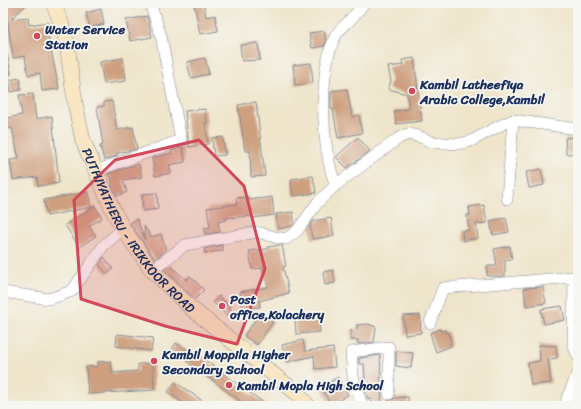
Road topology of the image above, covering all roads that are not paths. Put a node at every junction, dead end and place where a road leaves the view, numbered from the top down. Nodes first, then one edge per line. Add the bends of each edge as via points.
1 (53, 3) edge
2 (150, 3) edge
3 (364, 3) edge
4 (513, 120) junction
5 (578, 129) edge
6 (96, 171) junction
7 (336, 185) junction
8 (507, 199) dead end
9 (123, 229) junction
10 (152, 270) junction
11 (576, 277) edge
12 (3, 292) edge
13 (430, 323) dead end
14 (578, 356) edge
15 (578, 373) edge
16 (389, 394) dead end
17 (308, 406) edge
18 (362, 406) edge
19 (566, 406) edge

1 - 6 main road, PUTHIYATHERU - IRIKKOOR ROAD via 67,44 83,141
2 - 6 street via 161,36 181,140
3 - 7 street via 351,20 336,33 329,49 325,75 327,153
4 - 5 street
4 - 7 street via 471,141 458,144 432,142 408,134
4 - 8 street
6 - 9 main road, PUTHIYATHERU - IRIKKOOR ROAD
7 - 10 street via 318,202 297,231 286,239 257,232 185,245
9 - 10 main road, PUTHIYATHERU - IRIKKOOR ROAD
9 - 12 street via 104,245 72,291 49,300
10 - 17 main road, PUTHIYATHERU - IRIKKOOR ROAD via 192,309 299,395
11 - 13 street via 443,288
11 - 14 street via 573,344
15 - 19 street
16 - 18 street via 389,347 352,352 353,377

